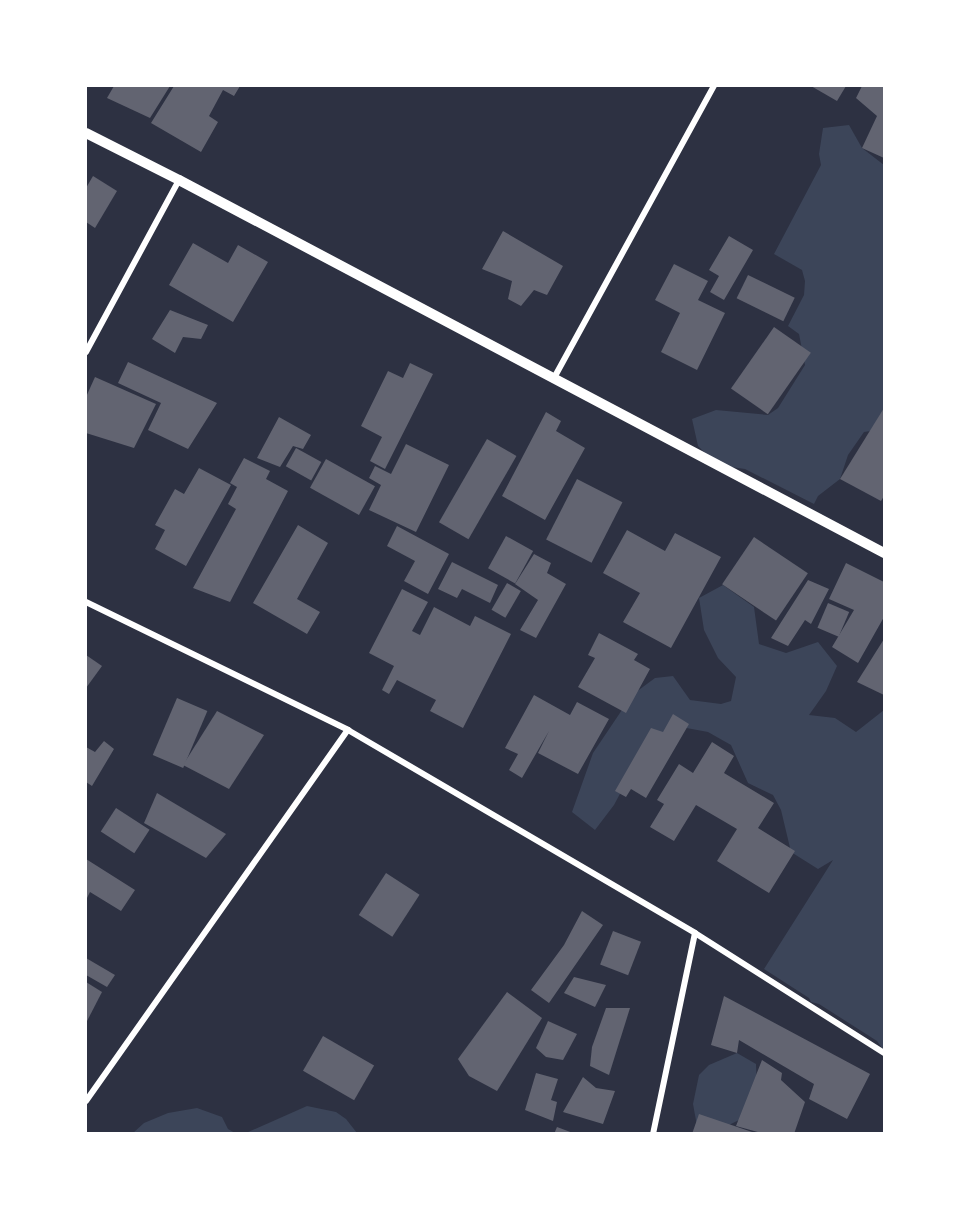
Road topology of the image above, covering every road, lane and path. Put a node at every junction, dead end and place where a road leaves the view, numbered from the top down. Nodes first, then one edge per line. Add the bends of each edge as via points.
1 (714, 86) edge
2 (86, 133) edge
3 (179, 180) junction
4 (86, 352) edge
5 (555, 378) junction
6 (885, 552) edge
7 (86, 602) edge
8 (348, 730) junction
9 (695, 933) junction
10 (885, 1053) edge
11 (86, 1101) edge
12 (653, 1134) edge

1 - 5 street
2 - 3 street
3 - 4 street
3 - 5 street
5 - 6 street
7 - 8 street
8 - 9 street
8 - 11 street
9 - 10 street
9 - 12 street

